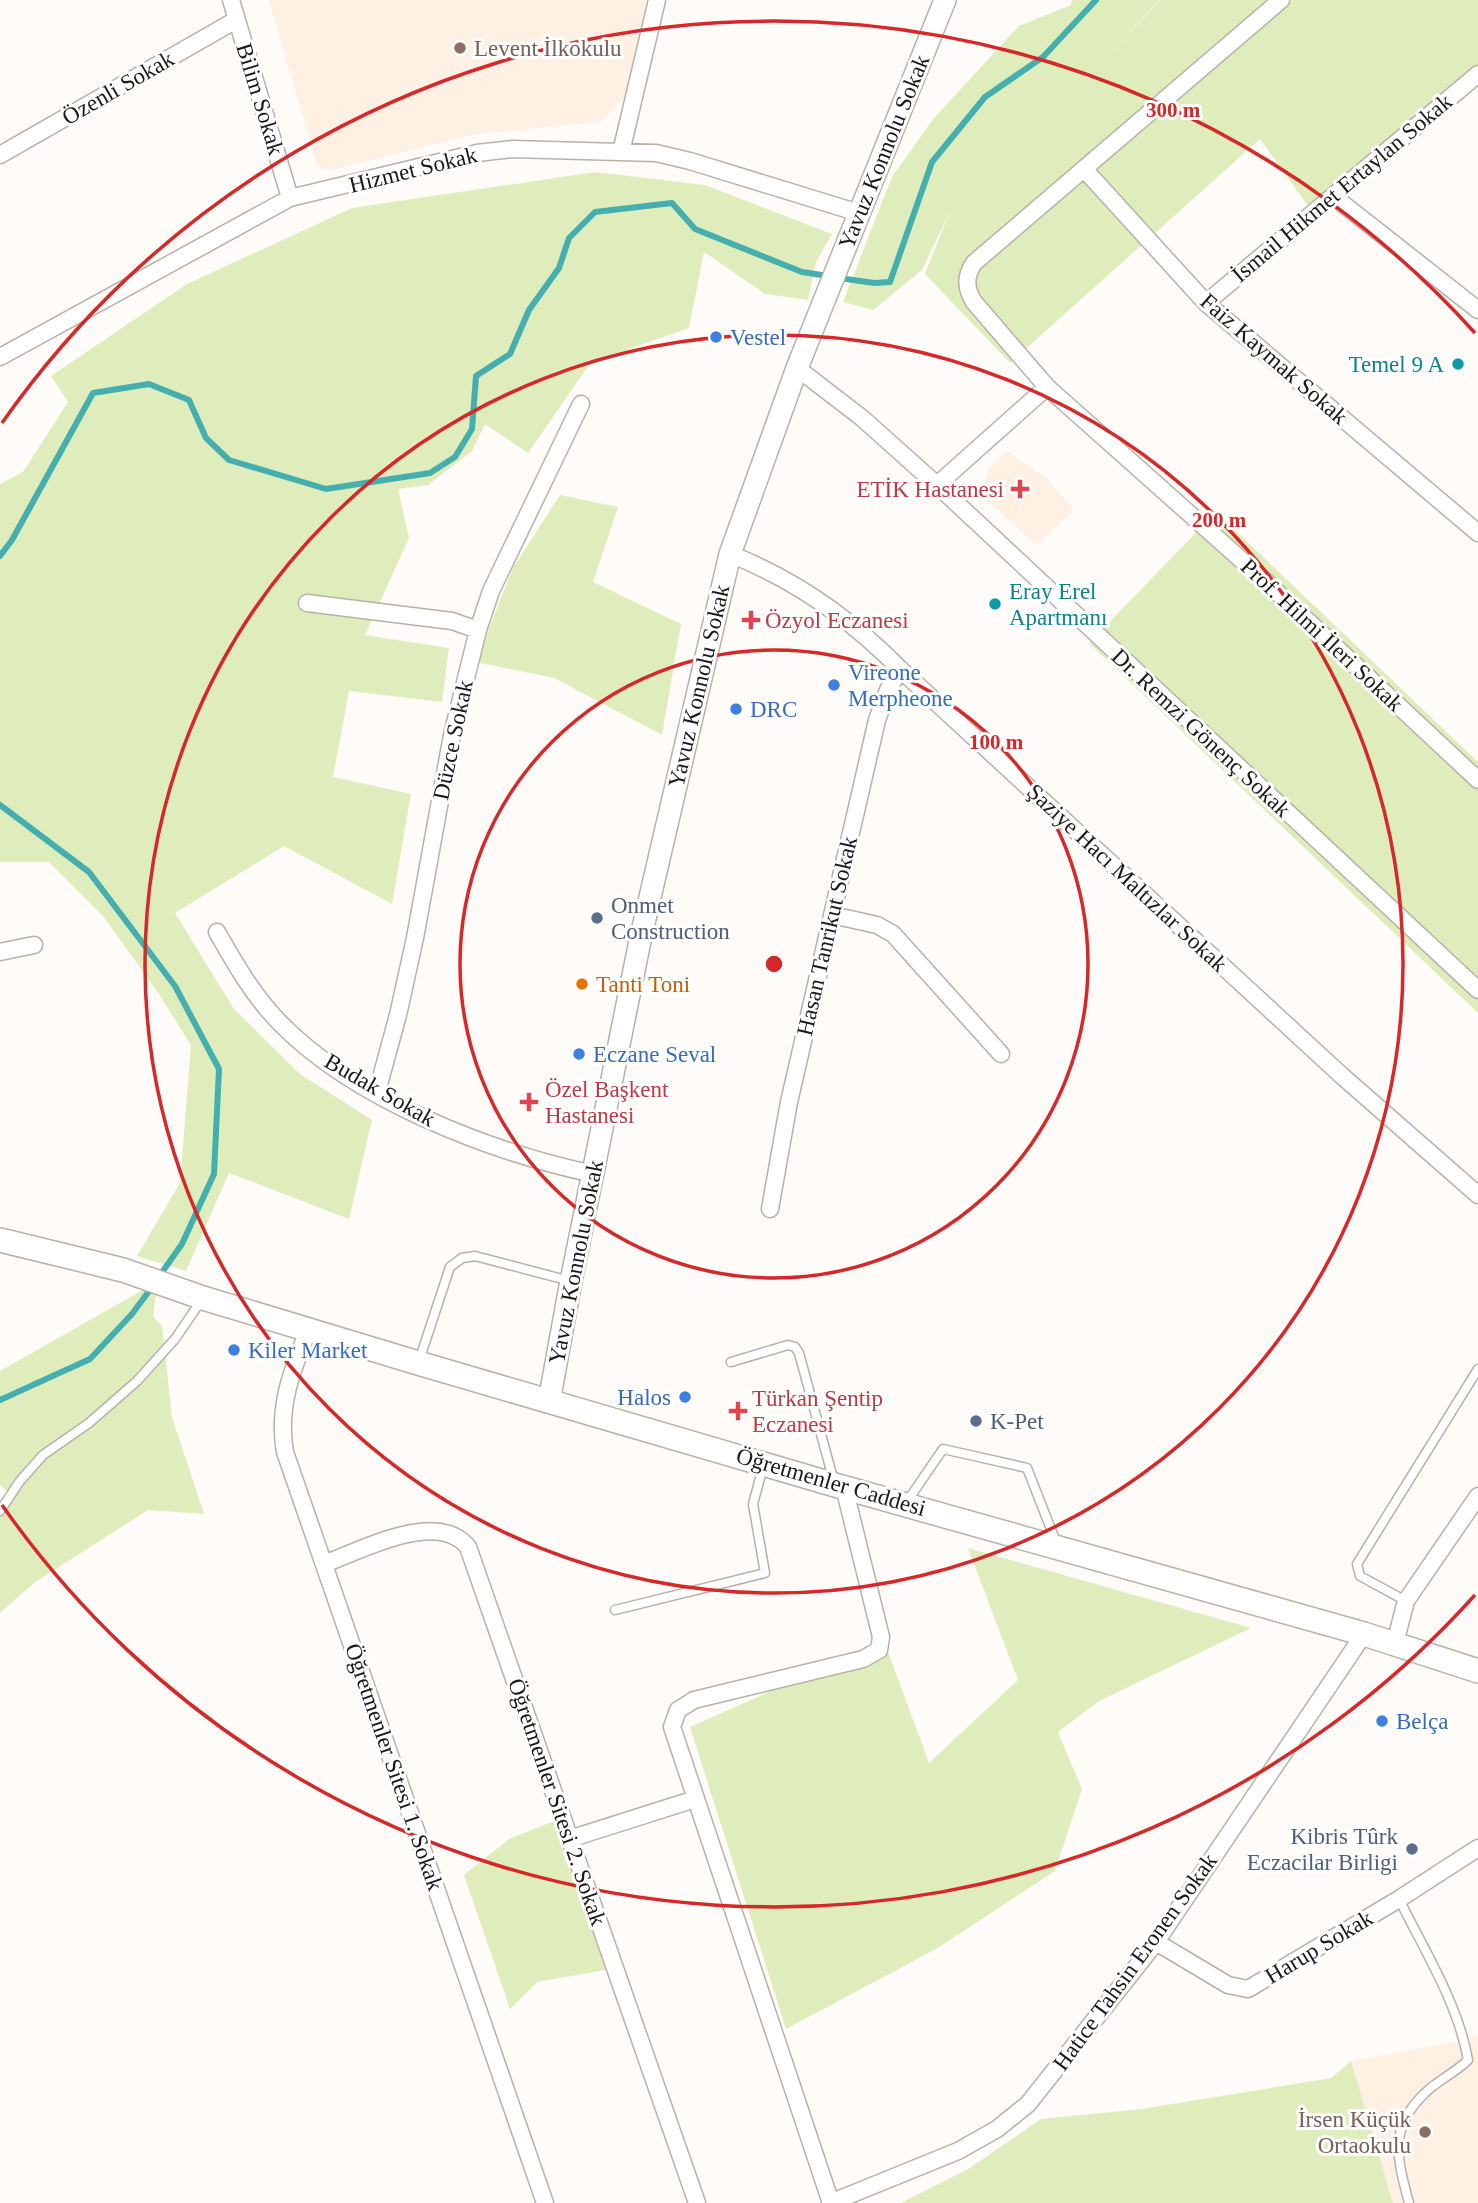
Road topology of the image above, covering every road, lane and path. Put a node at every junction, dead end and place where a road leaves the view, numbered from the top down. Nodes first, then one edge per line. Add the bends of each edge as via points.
1 (231, 0) edge
2 (657, 0) edge
3 (945, 0) edge
4 (1281, 0) edge
5 (236, 20) junction
6 (1478, 74) edge
7 (621, 152) junction
8 (0, 155) edge
9 (1085, 170) junction
10 (1333, 196) junction
11 (290, 198) junction
12 (859, 213) junction
13 (1206, 303) junction
14 (1478, 310) edge
15 (0, 357) edge
16 (797, 368) junction
17 (1047, 387) junction
18 (581, 404) dead end
19 (937, 485) junction
20 (1478, 533) edge
21 (730, 554) junction
22 (306, 603) dead end
23 (478, 630) junction
24 (900, 669) junction
25 (1478, 780) edge
26 (832, 915) junction
27 (217, 932) dead end
28 (34, 945) dead end
29 (0, 952) edge
30 (1478, 990) edge
31 (1001, 1054) dead end
32 (377, 1093) junction
33 (594, 1174) junction
34 (1478, 1195) edge
35 (770, 1209) dead end
36 (0, 1240) edge
37 (570, 1281) junction
38 (194, 1295) junction
39 (309, 1329) junction
40 (730, 1362) dead end
41 (418, 1363) junction
42 (1478, 1369) edge
43 (549, 1402) junction
44 (764, 1464) junction
45 (840, 1486) junction
46 (1478, 1496) edge
47 (906, 1503) junction
48 (0, 1511) edge
49 (1058, 1547) junction
50 (324, 1564) junction
51 (1406, 1601) junction
52 (615, 1610) dead end
53 (1364, 1634) junction
54 (1395, 1643) junction
55 (1478, 1671) edge
56 (695, 1799) junction
57 (569, 1839) junction
58 (1478, 1848) edge
59 (1399, 1899) junction
60 (1156, 1942) junction
61 (545, 2203) edge
62 (697, 2203) edge
63 (830, 2203) edge
64 (1409, 2203) edge

1 - 5 street, Bilim Sokak
2 - 7 street
3 - 12 street, Yavuz Konnolu Sokak
4 - 9 street
5 - 8 street, Özenli Sokak
5 - 11 street, Bilim Sokak
6 - 10 street, İsmail Hikmet Ertaylan Sokak
7 - 11 street, Hizmet Sokak via 493,151
7 - 12 street, Hizmet Sokak via 672,156
9 - 13 street, Faiz Kaymak Sokak
9 - 17 street, Prof. Hilmi İleri Sokak via 974,263 966,278 974,302
10 - 13 street, İsmail Hikmet Ertaylan Sokak
10 - 14 street
11 - 15 street, Hizmet Sokak
12 - 16 street, Yavuz Konnolu Sokak
13 - 20 street, Faiz Kaymak Sokak
16 - 19 street, Dr. Remzi Gönenç Sokak
16 - 21 street, Yavuz Konnolu Sokak
17 - 19 street
17 - 25 street, Prof. Hilmi İleri Sokak via 1264,580
18 - 23 street, Düzce Sokak via 491,591
19 - 30 street, Dr. Remzi Gönenç Sokak
21 - 24 street, Şaziye Hacı Maltızlar Sokak via 765,568 826,605 870,638
21 - 33 street, Yavuz Konnolu Sokak via 641,936
22 - 23 street via 452,621
23 - 32 street, Düzce Sokak via 452,735 415,938
24 - 26 street, Hasan Tanrikut Sokak via 877,719
24 - 34 street, Şaziye Hacı Maltızlar Sokak
26 - 31 street via 877,925 892,934
26 - 35 street, Hasan Tanrikut Sokak
27 - 32 street, Budak Sokak via 242,976 281,1024 322,1058
28 - 29 street
32 - 33 street, Budak Sokak via 490,1145
33 - 37 street, Yavuz Konnolu Sokak
36 - 38 main road, Öğretmenler Caddesi via 123,1270
37 - 41 lane via 475,1256 462,1258 450,1267
37 - 43 street, Yavuz Konnolu Sokak
38 - 39 main road, Öğretmenler Caddesi
38 - 48 lane via 175,1339 138,1381 43,1455
39 - 41 main road, Öğretmenler Caddesi
39 - 50 street, Öğretmenler Sitesi 1. Sokak via 294,1363 282,1426 285,1452
40 - 45 lane via 788,1345 795,1347
41 - 43 main road, Öğretmenler Caddesi
42 - 51 lane via 1357,1564 1360,1576
43 - 44 main road, Öğretmenler Caddesi
44 - 45 main road, Öğretmenler Caddesi
44 - 52 lane via 753,1504 765,1573
45 - 47 main road, Öğretmenler Caddesi
45 - 56 street via 881,1637 880,1650 868,1658 683,1706 672,1727
46 - 51 street
47 - 49 main road, Öğretmenler Caddesi
47 - 49 lane via 943,1449 1027,1468
49 - 53 main road, Öğretmenler Caddesi
50 - 57 street, Öğretmenler Sitesi 2. Sokak via 419,1531 442,1531 461,1539 475,1560
50 - 61 street, Öğretmenler Sitesi 1. Sokak
51 - 54 street
53 - 54 main road, Öğretmenler Caddesi
53 - 60 street, Hatice Tahsin Eronen Sokak
54 - 55 main road, Öğretmenler Caddesi
56 - 57 street
56 - 63 street
57 - 62 street, Öğretmenler Sitesi 2. Sokak
58 - 59 street, Harup Sokak
59 - 60 street, Harup Sokak via 1248,1989 1228,1985
59 - 64 lane via 1446,1994 1468,2060 1426,2091 1403,2119 1397,2158
60 - 63 street, Hatice Tahsin Eronen Sokak via 1046,2084 1012,2118 958,2151

